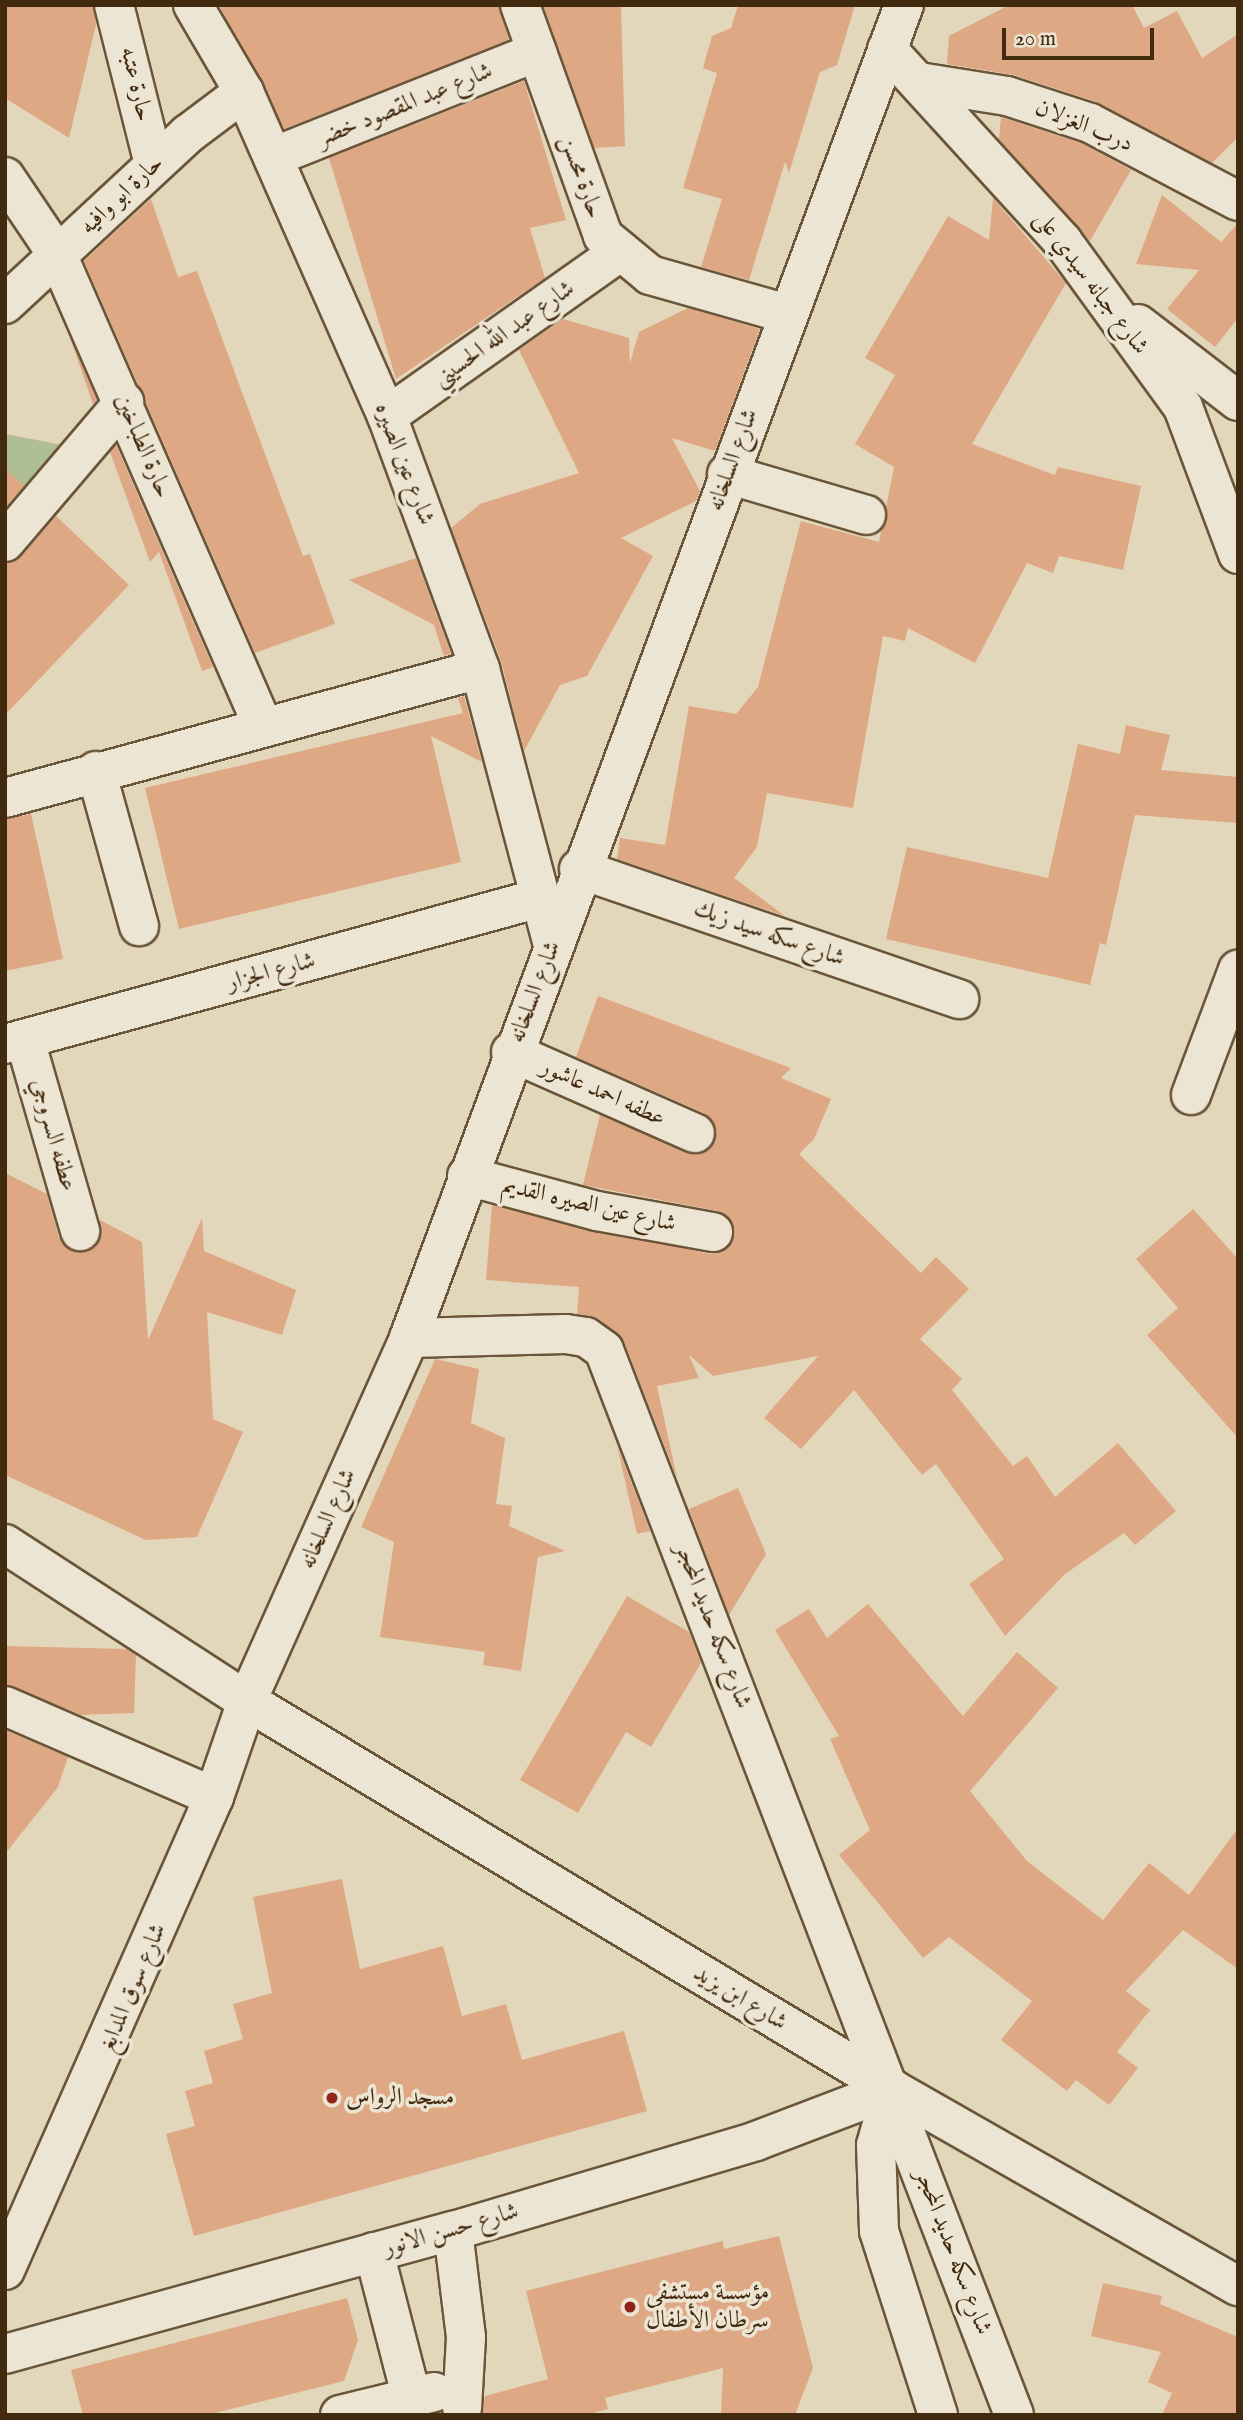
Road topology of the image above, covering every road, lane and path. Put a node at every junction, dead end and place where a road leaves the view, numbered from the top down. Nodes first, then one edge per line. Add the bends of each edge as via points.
1 (114, 5) edge
2 (193, 5) edge
3 (520, 5) edge
4 (904, 5) edge
5 (887, 49) junction
6 (537, 52) junction
7 (919, 82) junction
8 (244, 92) junction
9 (273, 158) junction
10 (154, 164) junction
11 (5, 177) edge
12 (1238, 201) edge
13 (621, 251) junction
14 (57, 254) junction
15 (1103, 298) junction
16 (5, 304) edge
17 (788, 314) junction
18 (1238, 401) edge
19 (124, 402) junction
20 (387, 416) junction
21 (727, 474) junction
22 (866, 515) dead end
23 (5, 542) edge
24 (1238, 554) edge
25 (480, 668) junction
26 (262, 724) junction
27 (96, 771) junction
28 (5, 798) edge
29 (579, 869) junction
30 (536, 900) junction
31 (139, 926) dead end
32 (553, 946) junction
33 (1238, 970) edge
34 (959, 999) dead end
35 (15, 1042) edge
36 (511, 1052) junction
37 (1191, 1096) dead end
38 (695, 1133) dead end
39 (467, 1176) junction
40 (80, 1231) dead end
41 (713, 1232) dead end
42 (409, 1338) junction
43 (5, 1544) edge
44 (247, 1701) junction
45 (5, 1706) edge
46 (214, 1797) junction
47 (891, 2089) junction
48 (453, 2231) junction
49 (374, 2252) junction
50 (5, 2270) edge
51 (1235, 2278) edge
52 (5, 2354) edge
53 (411, 2395) junction
54 (464, 2412) edge
55 (341, 2415) edge
56 (938, 2415) edge
57 (1014, 2415) edge

1 - 10 street, حارة عتبه
2 - 8 street, شارع عين الصيره
3 - 6 street, حارة محسن
4 - 5 street, شارع السلخانه
5 - 7 street, شارع جبانه سيدي على
5 - 17 street, شارع السلخانه
6 - 9 street, شارع عبد المقصود خضر
6 - 13 street, حارة محسن via 603,236
7 - 12 street, درب الغزلان via 1007,96 1090,123
7 - 15 street, شارع جبانه سيدي على via 1002,170
8 - 9 street, شارع عين الصيره
8 - 10 street, حارة ابو وافيه
9 - 20 street, شارع عين الصيره
10 - 14 street, حارة ابو وافيه
11 - 14 street, حارة الطباخين
13 - 17 street, حارة محسن via 650,275
13 - 20 street, شارع عبد الله الحسيني
14 - 16 street, حارة ابو وافيه
14 - 19 street, حارة الطباخين
15 - 18 street
15 - 24 street, شارع جبانه سيدي على via 1183,407
17 - 21 street, شارع السلخانه
19 - 23 street
19 - 26 street, حارة الطباخين
20 - 25 street, شارع عين الصيره
21 - 22 street
21 - 29 street, شارع السلخانه
25 - 26 street
25 - 30 street, شارع عين الصيره
26 - 27 street
27 - 28 street
27 - 31 street
29 - 32 street, شارع السلخانه
29 - 34 street, شارع سكه سيد زيك
30 - 32 street, شارع عين الصيره
30 - 35 street, شارع الجزار
32 - 36 street, شارع السلخانه
33 - 37 street
35 - 40 street, عطفه السروجي
36 - 38 street, عطفه احمد عاشور
36 - 39 street, شارع السلخانه
39 - 41 street, شارع عين الصيره القديم via 597,1211
39 - 42 street, شارع السلخانه
42 - 44 street, شارع السلخانه
42 - 47 street, شارع سكه حديد المحجر via 566,1334 586,1337 604,1350
43 - 44 street
44 - 46 street, شارع سوق المدابغ
44 - 47 street, شارع ابن يزيد
45 - 46 street
46 - 50 street, شارع سوق المدابغ
47 - 48 street, شارع حسن الانور via 756,2141
47 - 51 street, شارع ابن يزيد
47 - 56 street, شارع سكه حديد المحجر via 876,2145 879,2231
47 - 57 street, شارع سكه حديد المحجر
48 - 49 street, شارع حسن الانور
48 - 54 street via 466,2337
49 - 52 street, شارع حسن الانور
49 - 53 street
53 - 54 street via 440,2393
53 - 55 street

